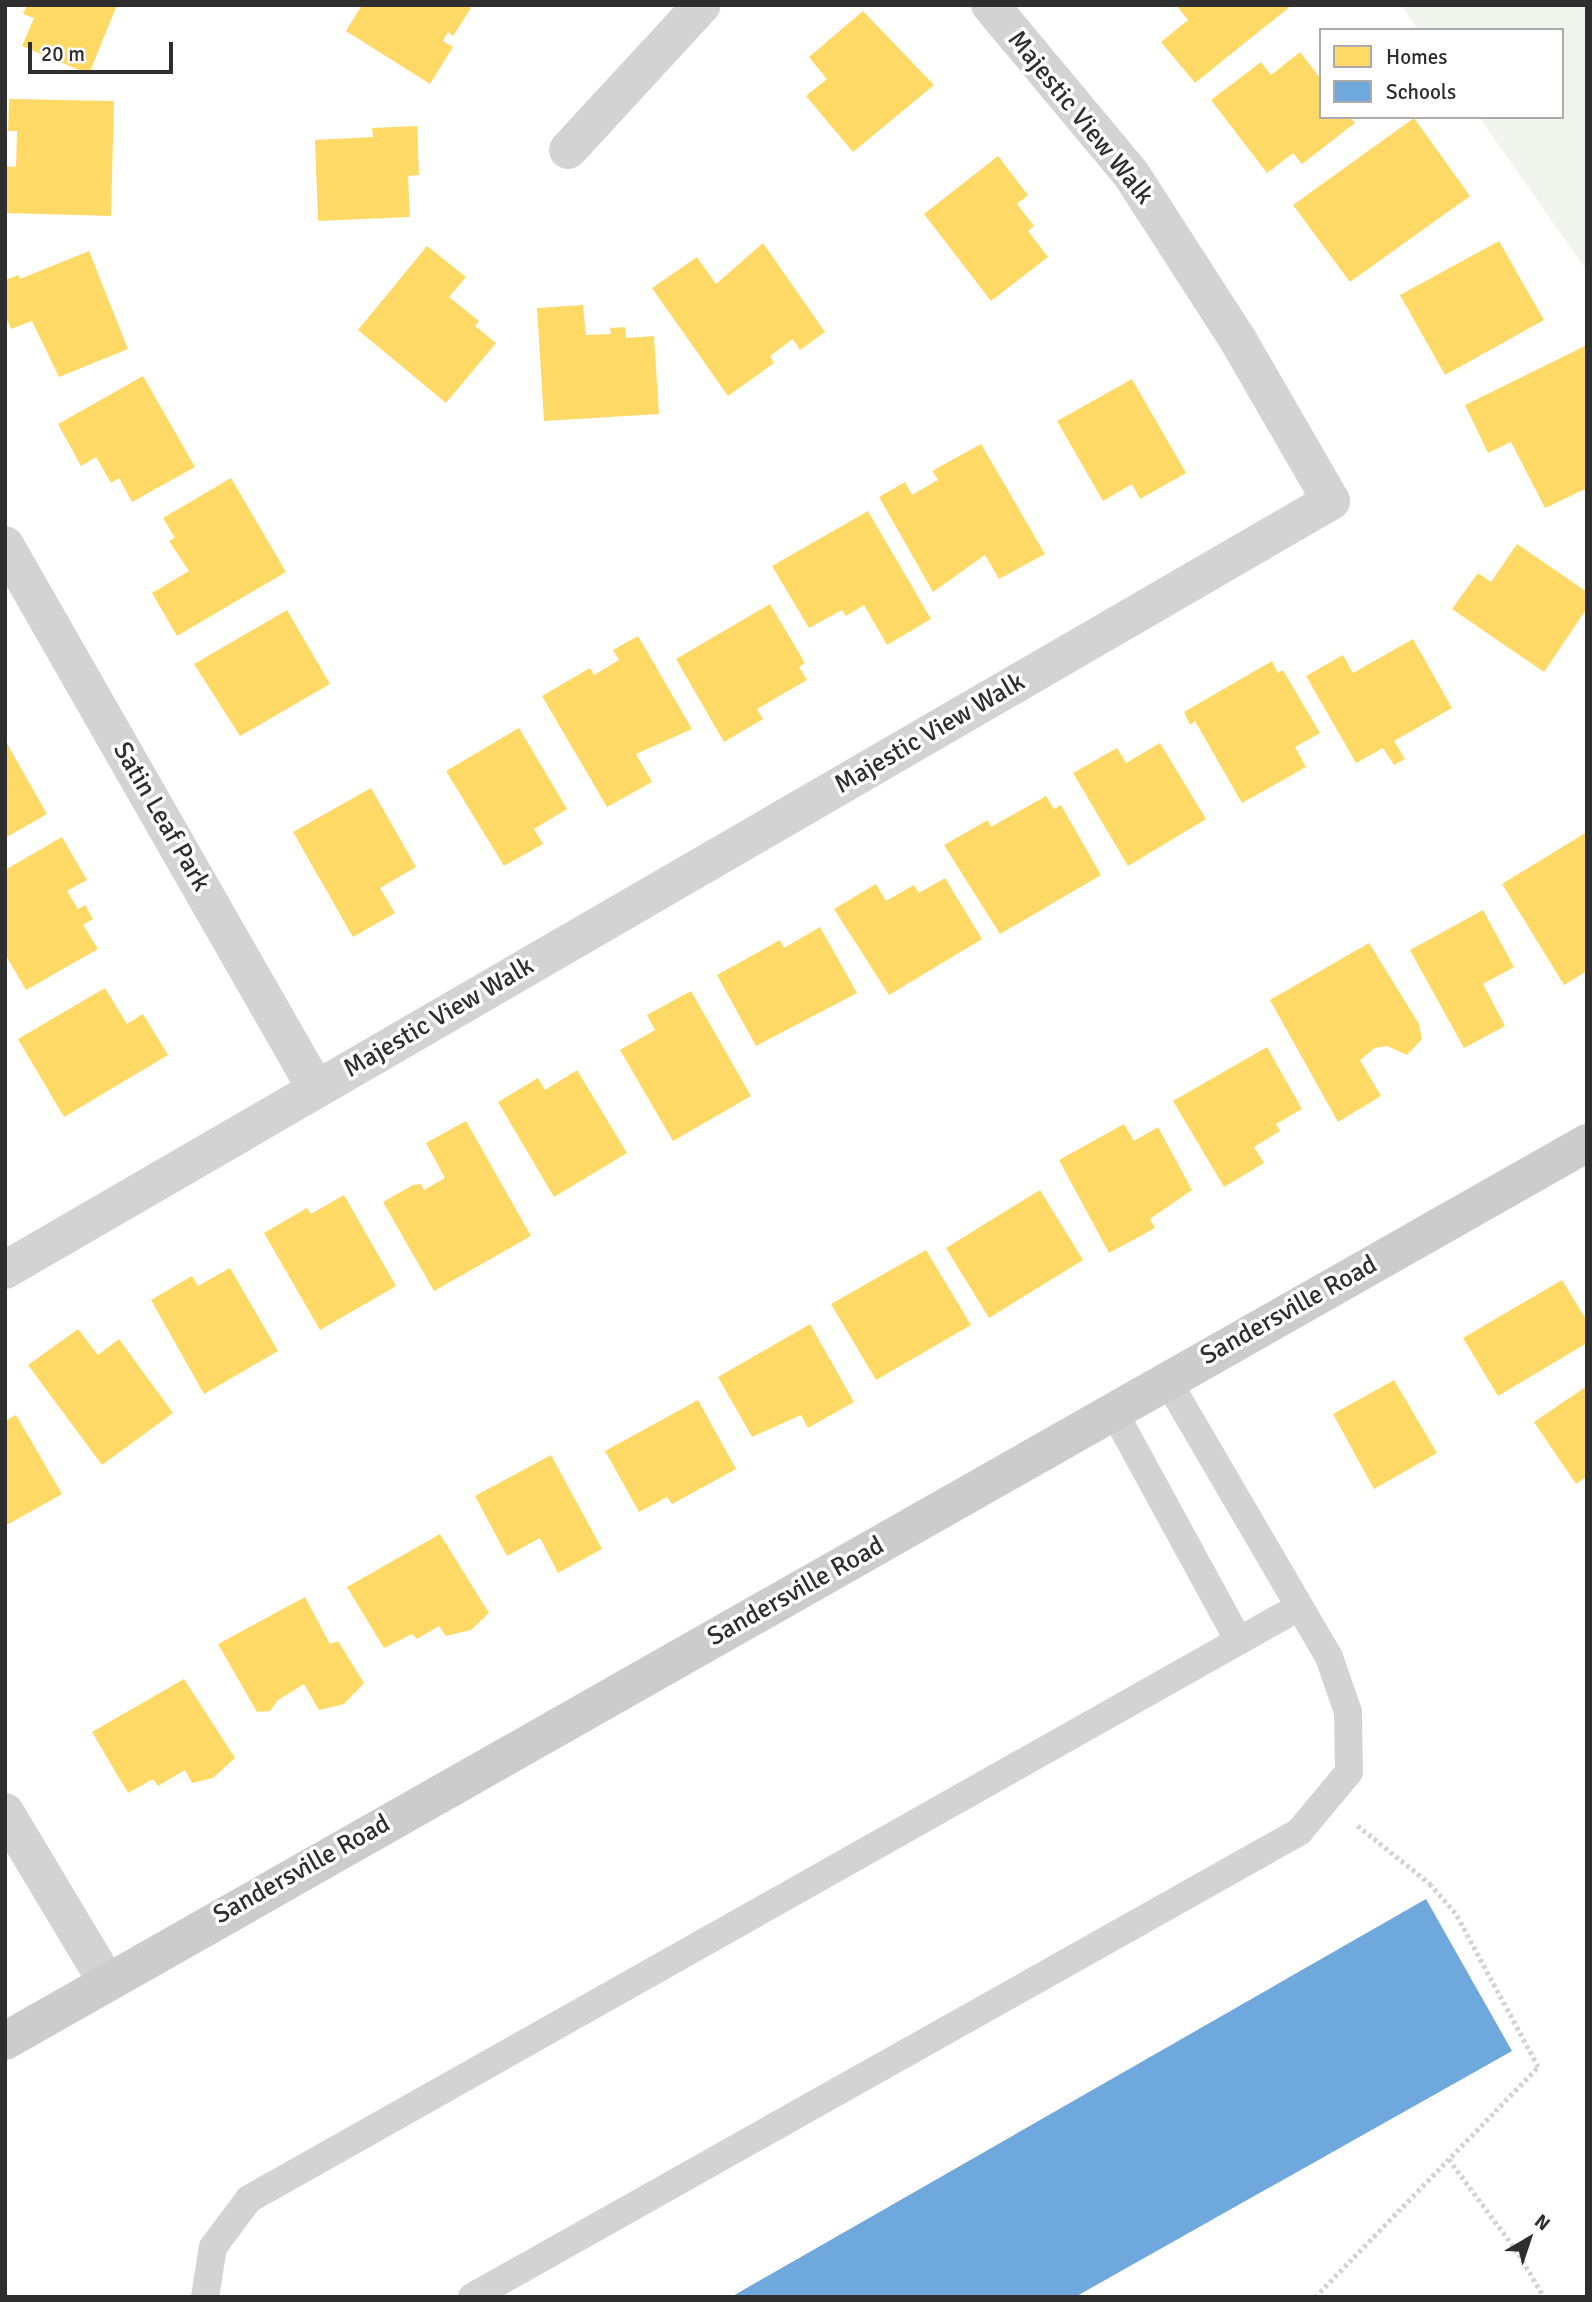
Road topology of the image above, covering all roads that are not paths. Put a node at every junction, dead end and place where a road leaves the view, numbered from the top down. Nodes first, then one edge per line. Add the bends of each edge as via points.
1 (702, 5) edge
2 (990, 5) edge
3 (568, 150) dead end
4 (5, 545) edge
5 (316, 1089) junction
6 (1587, 1143) edge
7 (5, 1270) edge
8 (1167, 1380) junction
9 (1114, 1412) junction
10 (1297, 1608) junction
11 (1238, 1639) junction
12 (5, 1812) edge
13 (106, 1982) junction
14 (5, 2041) edge
15 (205, 2297) edge
16 (472, 2297) edge

1 - 3 street
2 - 5 street, Majestic View Walk via 1131,174 1238,340 1332,501
4 - 5 street, Satin Leaf Park
5 - 7 street, Majestic View Walk
6 - 8 street, Sandersville Road
8 - 9 street, Sandersville Road
8 - 10 lane
9 - 11 lane
9 - 13 street, Sandersville Road
10 - 11 lane
10 - 16 lane via 1329,1657 1348,1712 1349,1772 1299,1832
11 - 15 lane via 249,2199 213,2247
12 - 13 street
13 - 14 street, Sandersville Road

